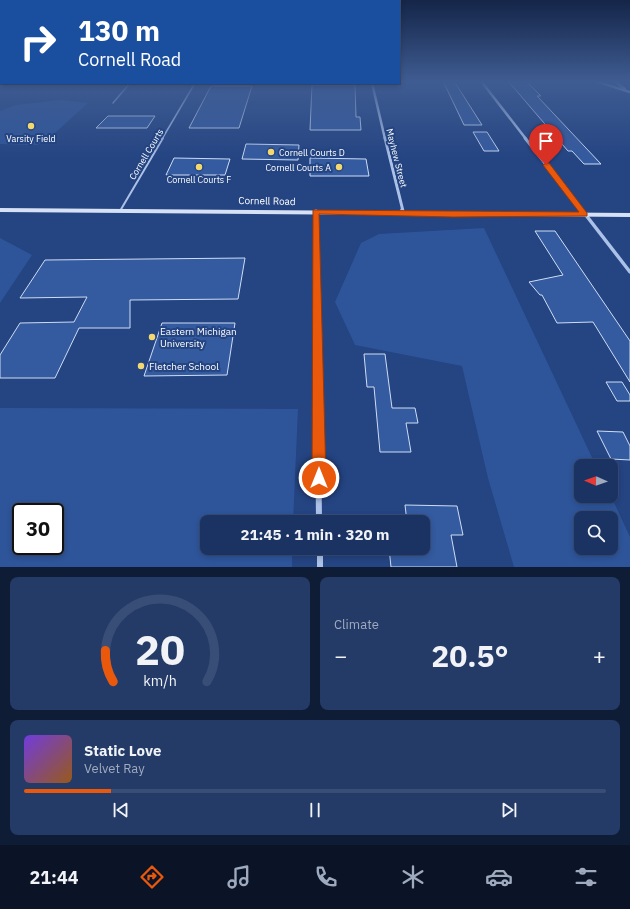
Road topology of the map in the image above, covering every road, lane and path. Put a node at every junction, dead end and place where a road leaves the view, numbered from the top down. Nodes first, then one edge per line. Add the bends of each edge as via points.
1 (181, 107) edge
2 (378, 107) edge
3 (502, 107) edge
4 (0, 210) edge
5 (120, 211) junction
6 (316, 211) junction
7 (403, 213) junction
8 (585, 215) junction
9 (630, 215) edge
10 (630, 272) edge
11 (319, 515) edge
12 (320, 555) edge
13 (320, 567) edge

1 - 5 lane, Cornell Courts
2 - 7 street, Mayhew Street
3 - 8 street
4 - 5 street, Cornell Road
5 - 6 street, Cornell Road
6 - 7 street, Cornell Road
6 - 11 street
7 - 8 street, Cornell Road
8 - 9 street, Cornell Road
8 - 10 street
12 - 13 street

